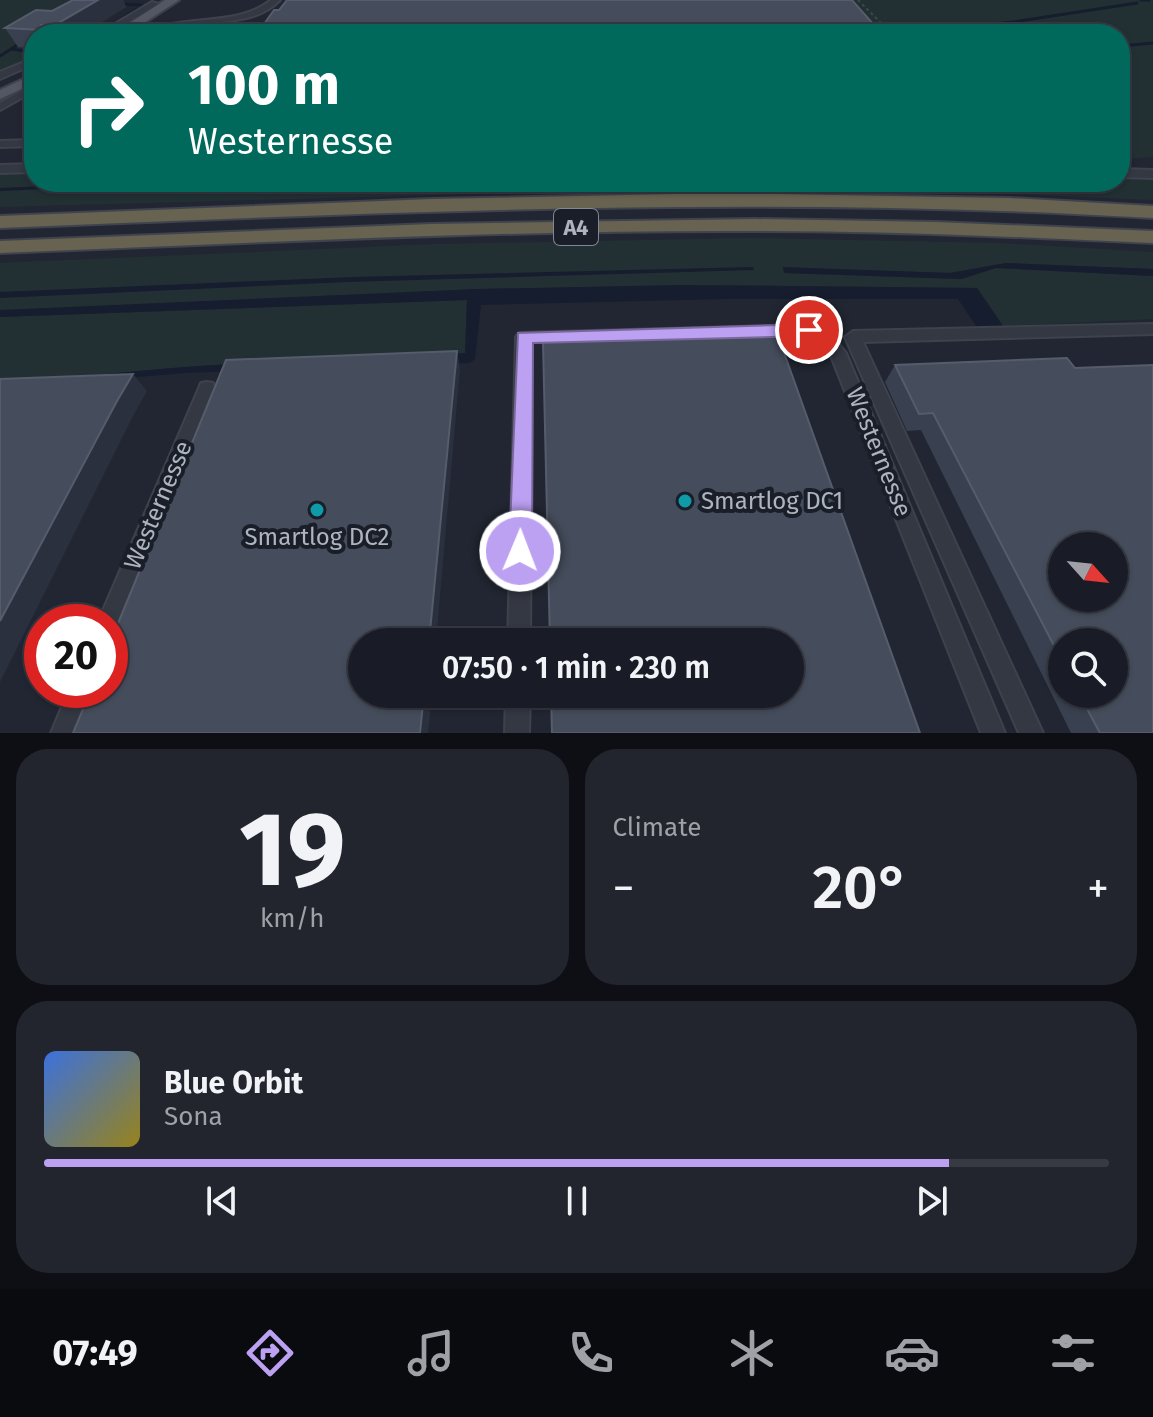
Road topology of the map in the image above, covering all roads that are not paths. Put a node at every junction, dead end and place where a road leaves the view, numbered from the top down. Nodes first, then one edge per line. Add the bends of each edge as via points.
1 (173, 0) edge
2 (276, 0) edge
3 (155, 4) dead end
4 (120, 24) edge
5 (134, 24) edge
6 (186, 24) edge
7 (24, 65) edge
8 (0, 76) edge
9 (24, 76) edge
10 (24, 83) edge
11 (0, 87) edge
12 (24, 93) edge
13 (0, 95) edge
14 (0, 107) edge
15 (24, 143) edge
16 (0, 144) edge
17 (24, 168) edge
18 (0, 169) edge
19 (1130, 173) edge
20 (1153, 174) edge
21 (1153, 210) edge
22 (0, 222) edge
23 (1153, 237) edge
24 (0, 247) edge
25 (1153, 329) edge
26 (207, 388) dead end
27 (117, 604) edge
28 (519, 628) edge
29 (73, 708) edge
30 (518, 708) edge
31 (63, 733) edge
32 (517, 733) edge
33 (993, 733) edge
34 (1031, 733) edge

1 - 5 main road
2 - 6 street via 245,17
3 - 4 street
7 - 8 street
9 - 11 main road
10 - 13 main road
12 - 14 street
15 - 16 street
17 - 18 street
19 - 20 street
21 - 22 highway, A4 via 682,201
23 - 24 highway, A4 via 865,226 677,226
25 - 34 street via 853,337
26 - 27 street, Westernesse
28 - 33 street, Westernesse via 524,337 809,330 838,353
29 - 31 street
30 - 32 street

